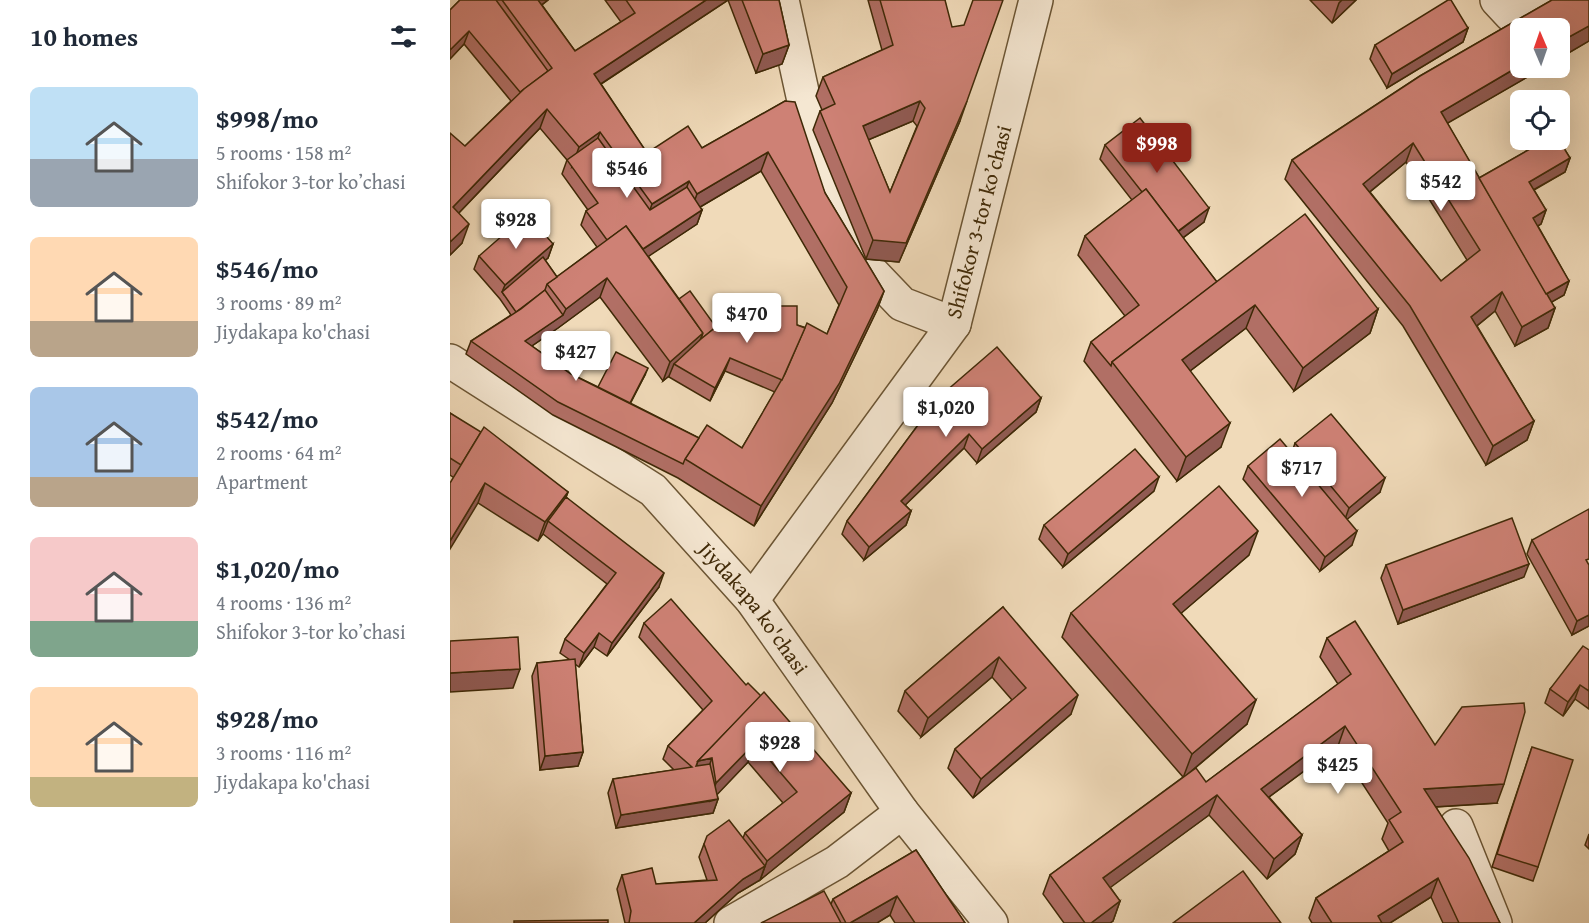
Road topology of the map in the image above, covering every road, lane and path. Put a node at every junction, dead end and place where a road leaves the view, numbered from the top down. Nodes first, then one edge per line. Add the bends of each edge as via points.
1 (782, 0) edge
2 (1036, 0) edge
3 (1497, 0) edge
4 (1560, 0) edge
5 (954, 324) junction
6 (450, 361) edge
7 (752, 600) junction
8 (902, 812) junction
9 (1456, 826) dead end
10 (731, 923) edge
11 (991, 923) edge
12 (1495, 923) edge

1 - 5 street via 828,195 860,260 902,304
2 - 5 street, Shifokor 3-tor koʼchasi
3 - 4 street via 1511,15 1538,14
5 - 7 street, Shifokor 3-tor koʼchasi
6 - 7 street, Jiydakapa ko'chasi via 653,490
7 - 8 street, Jiydakapa ko'chasi
8 - 10 street via 837,862
8 - 11 street, Jiydakapa ko'chasi
9 - 12 street

